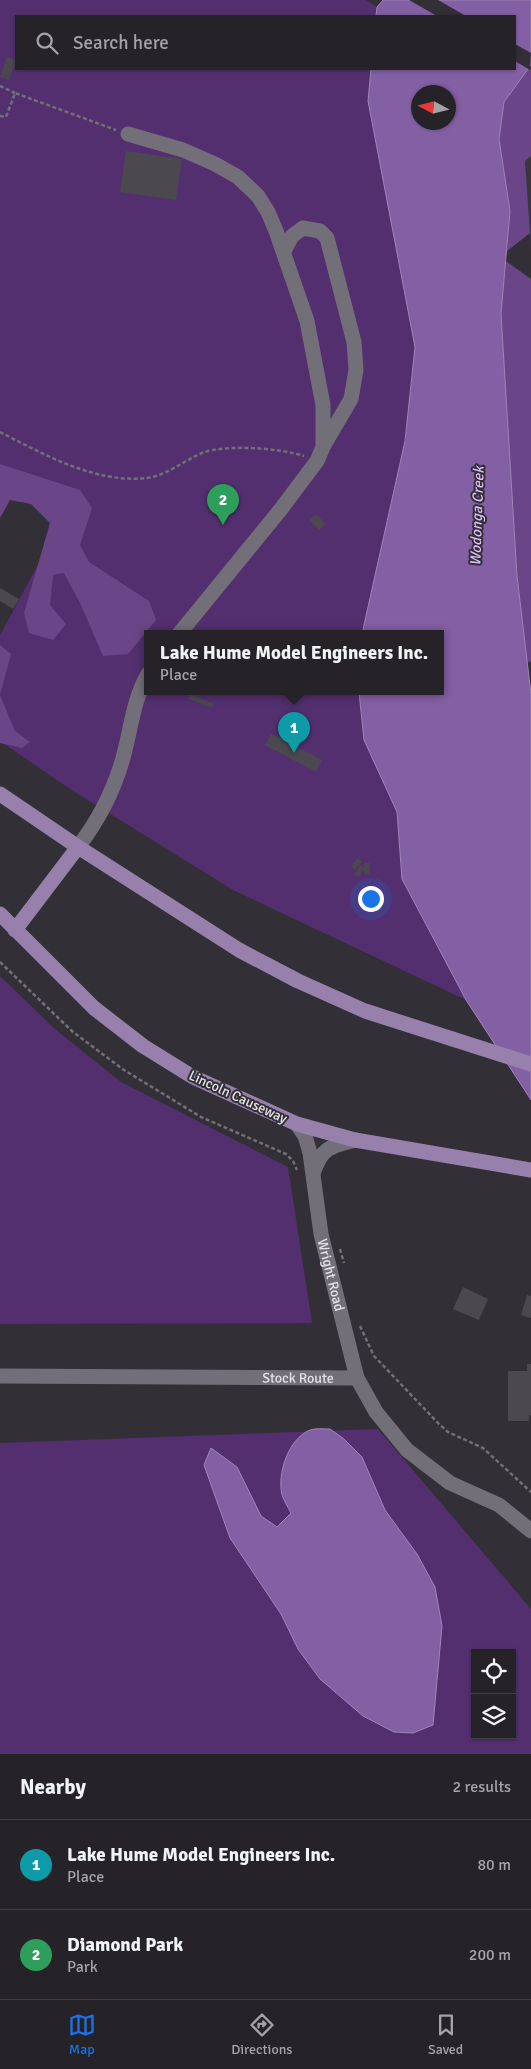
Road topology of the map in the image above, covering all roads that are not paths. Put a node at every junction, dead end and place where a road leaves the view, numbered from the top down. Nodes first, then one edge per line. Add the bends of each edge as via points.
1 (128, 134) road end
2 (284, 251) junction
3 (323, 446) junction
4 (182, 630) edge
5 (144, 682) edge
6 (0, 794) edge
7 (78, 847) junction
8 (0, 914) edge
9 (16, 930) junction
10 (531, 1064) edge
11 (297, 1124) junction
12 (355, 1140) junction
13 (531, 1170) edge
14 (314, 1171) junction
15 (0, 1376) edge
16 (357, 1378) junction
17 (531, 1531) edge

1 - 2 street via 193,154 238,178 266,208
2 - 3 street via 314,352 323,405
2 - 3 street via 292,236 303,228 320,231 327,238 354,342 354,390 346,411
3 - 4 street via 317,461 281,509
5 - 7 street via 137,696 111,792
6 - 7 main road
7 - 9 main road
7 - 10 main road via 239,950 298,981 365,1011
8 - 9 main road, Lincoln Causeway
9 - 11 main road, Lincoln Causeway via 94,1008 143,1046 192,1077
11 - 12 main road, Lincoln Causeway
11 - 14 street, Wright Road via 308,1143
12 - 13 main road, Lincoln Causeway
12 - 14 street via 323,1152
14 - 16 street, Wright Road via 321,1234
15 - 16 street, Stock Route
16 - 17 street via 376,1412 407,1450 450,1483 499,1505

